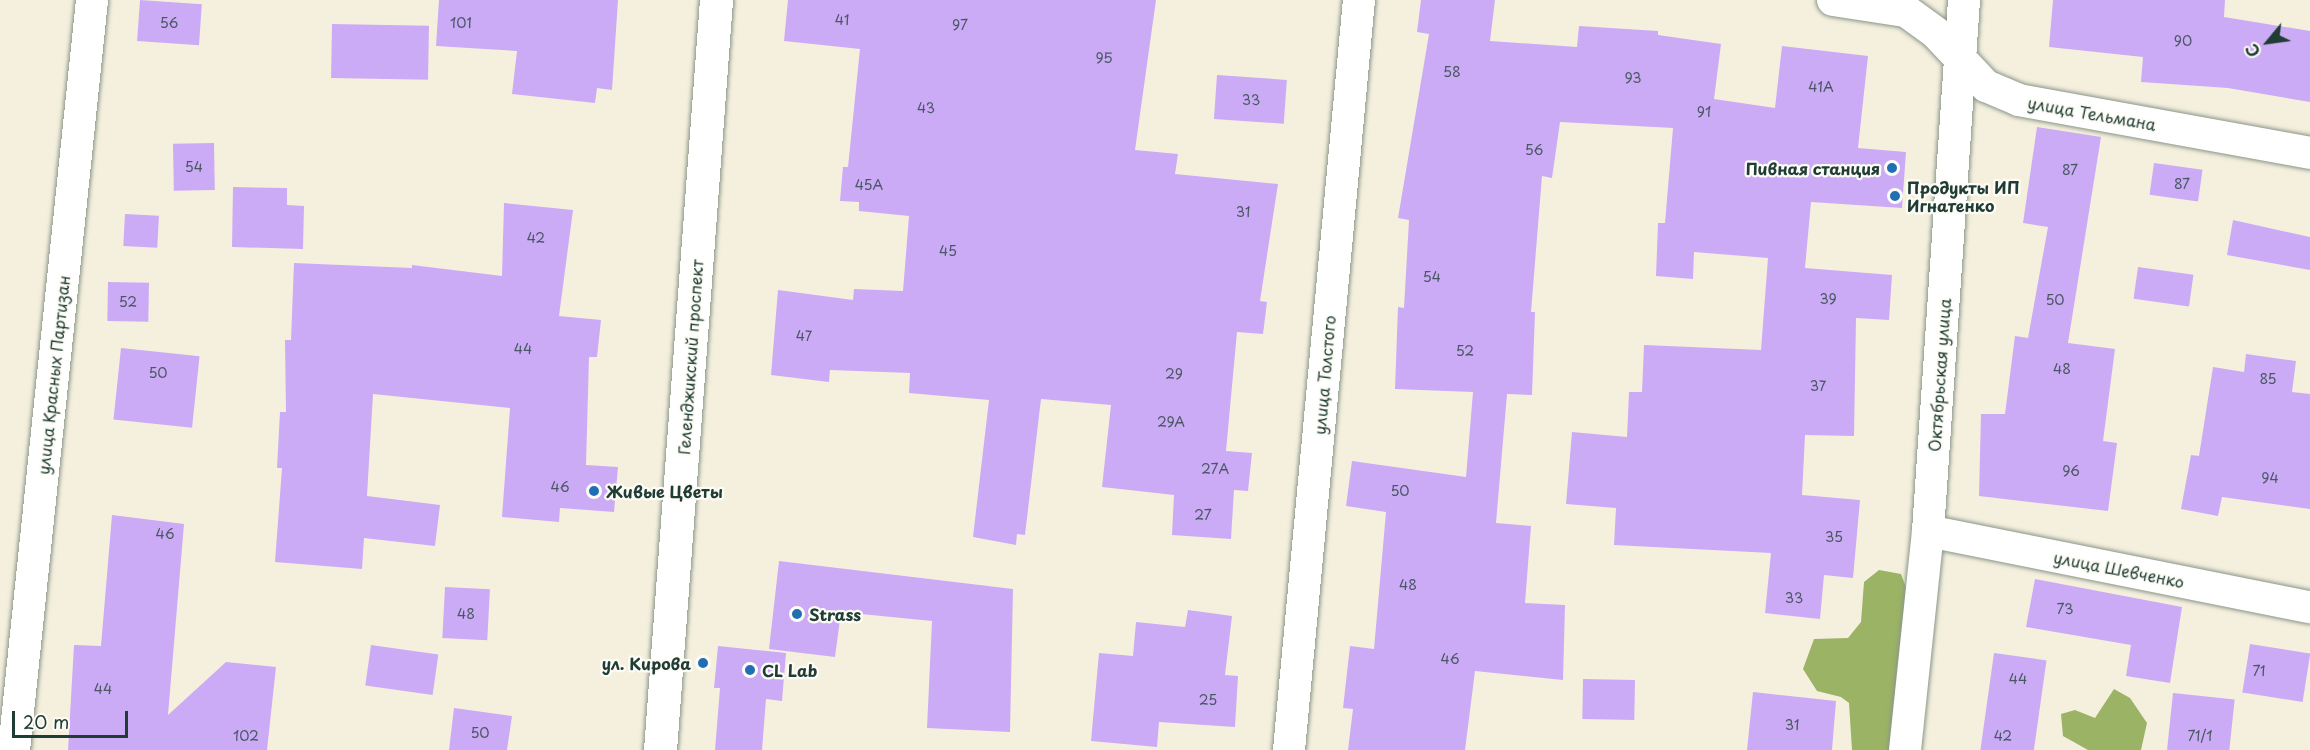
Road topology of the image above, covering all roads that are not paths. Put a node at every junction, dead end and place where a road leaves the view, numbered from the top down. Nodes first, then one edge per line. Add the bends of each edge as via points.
1 (92, 0) edge
2 (716, 0) edge
3 (1359, 0) edge
4 (1833, 0) edge
5 (1964, 0) edge
6 (1960, 58) junction
7 (2310, 153) edge
8 (1928, 531) junction
9 (2310, 607) edge
10 (14, 750) edge
11 (660, 750) edge
12 (1289, 750) edge
13 (1905, 750) edge

1 - 10 street, улица Красных Партизан
2 - 11 main road, Геленджикский проспект
3 - 12 street, улица Толстого
4 - 6 street, улица Тельмана via 1906,11
5 - 6 street, Октябрьская улица
6 - 7 street, улица Тельмана via 1986,86 2019,100
6 - 8 street, Октябрьская улица
8 - 9 street, улица Шевченко
8 - 13 street, Октябрьская улица

